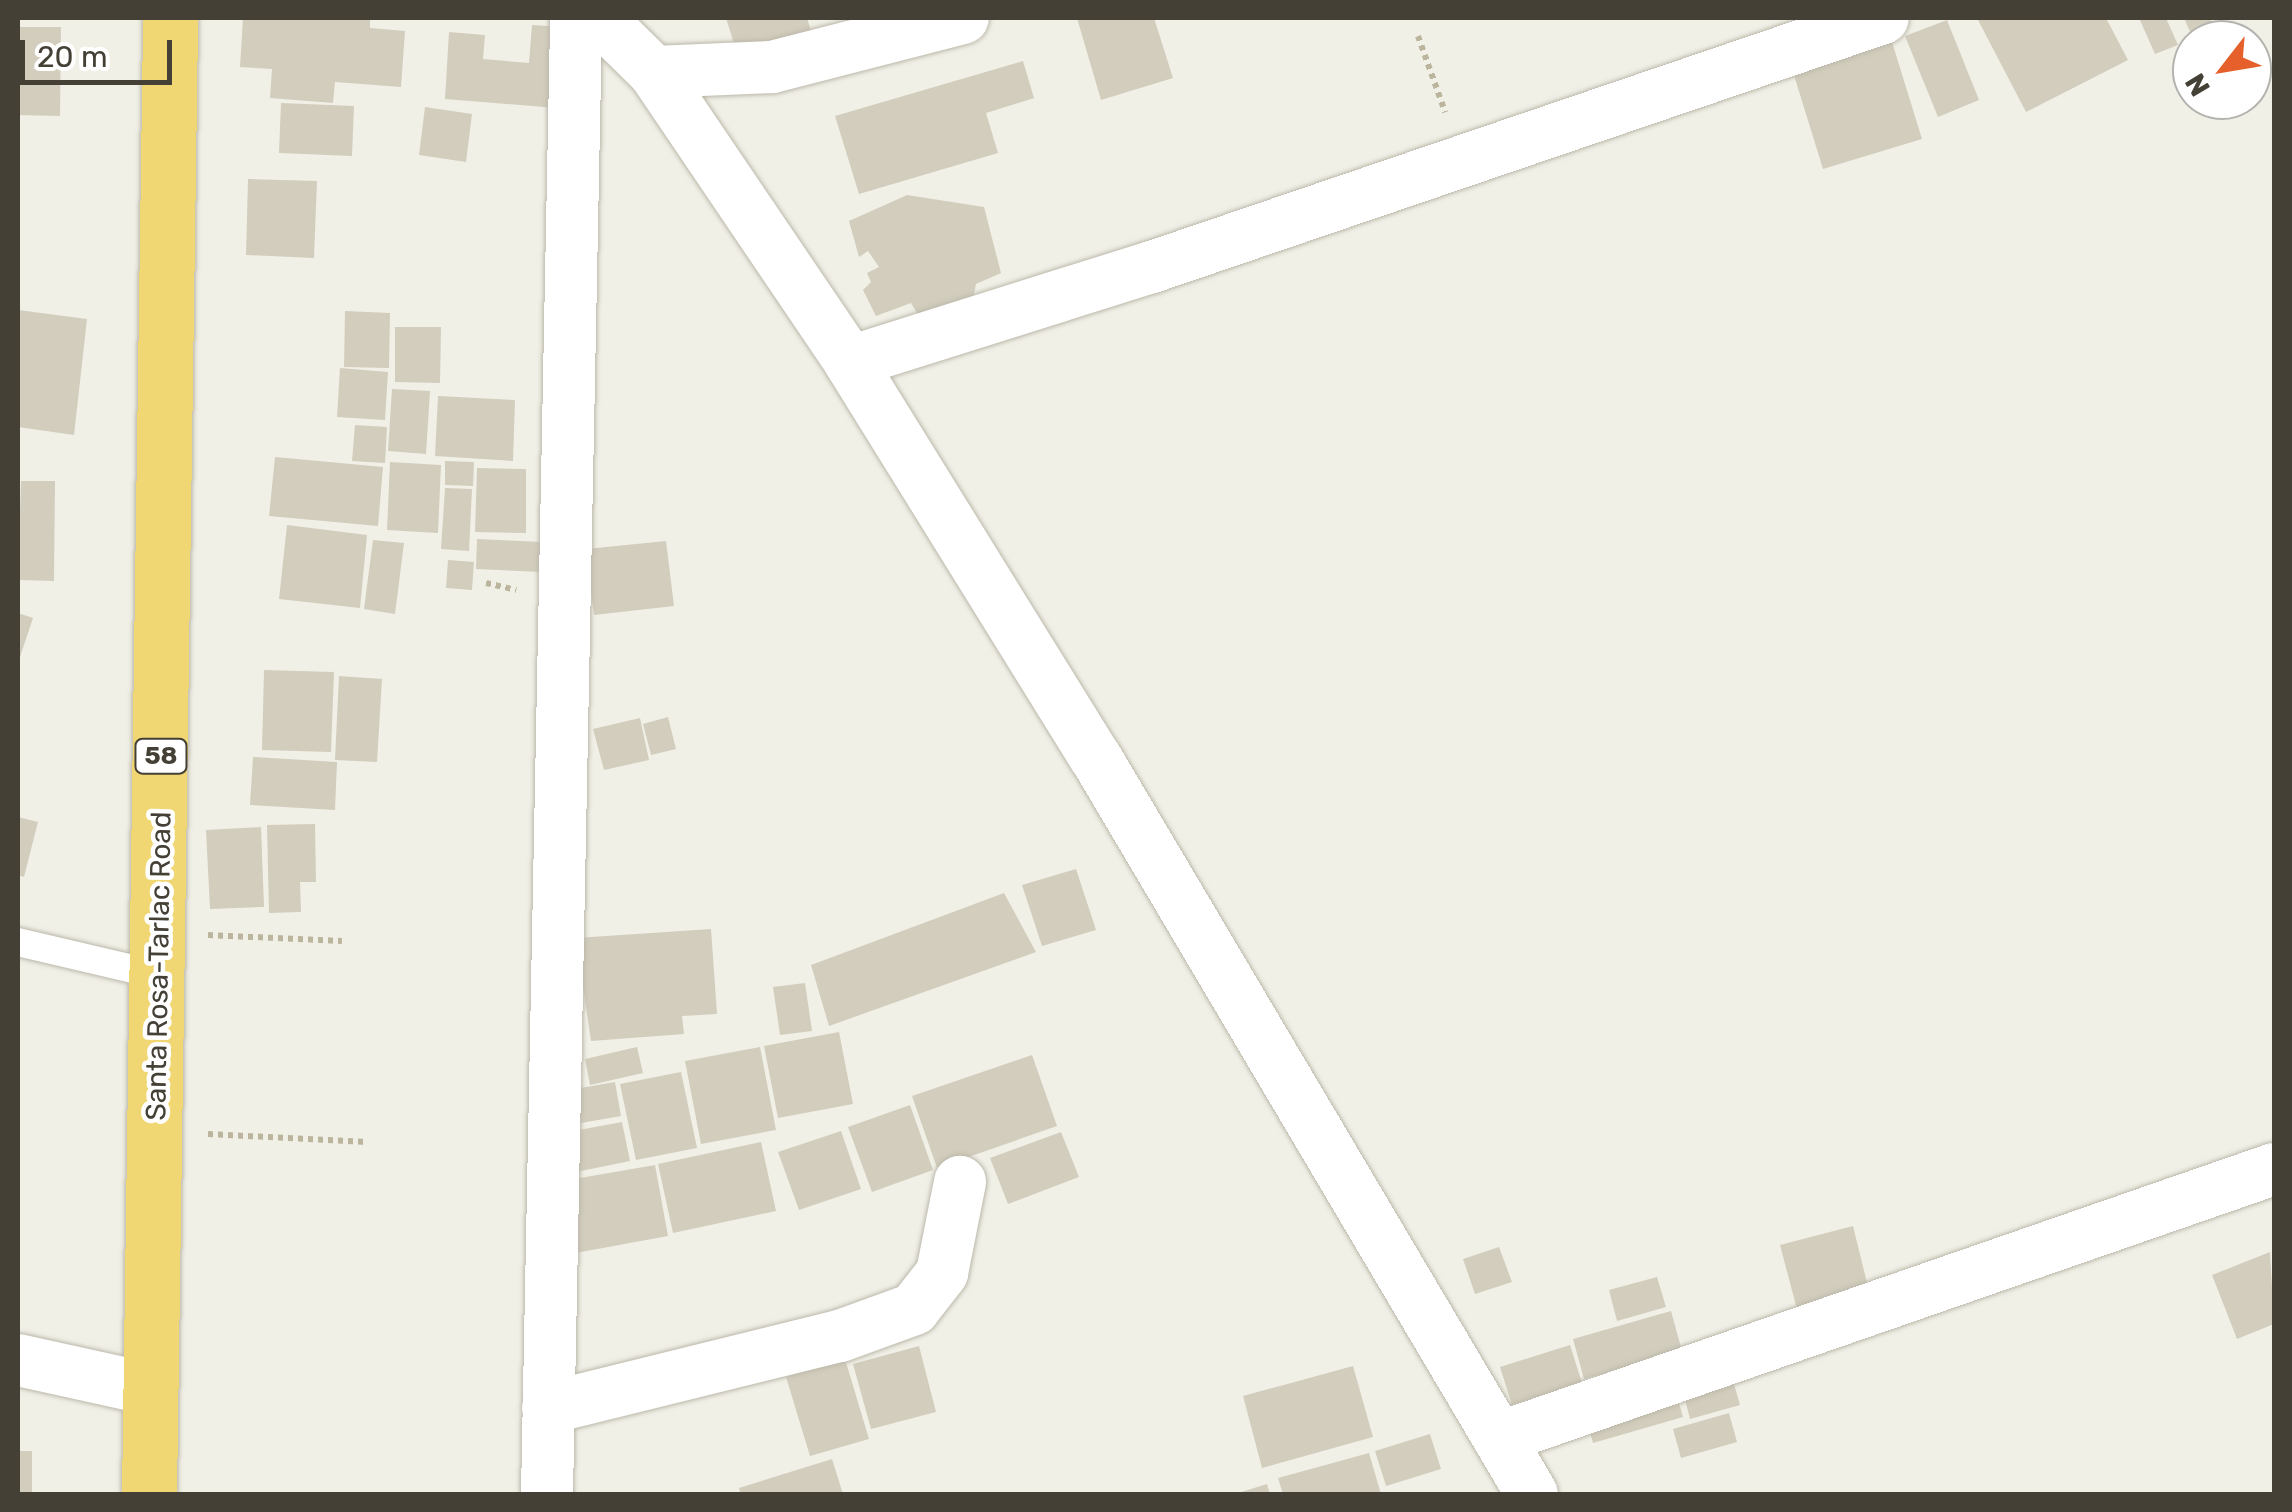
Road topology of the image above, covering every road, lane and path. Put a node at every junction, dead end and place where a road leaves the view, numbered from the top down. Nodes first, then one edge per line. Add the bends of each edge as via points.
1 (170, 18) edge
2 (576, 18) edge
3 (599, 18) edge
4 (963, 18) edge
5 (1883, 18) edge
6 (1418, 36) dead end
7 (654, 72) junction
8 (1462, 160) junction
9 (850, 362) junction
10 (342, 941) dead end
11 (18, 942) edge
12 (159, 954) junction
13 (157, 1131) junction
14 (366, 1142) dead end
15 (2274, 1169) edge
16 (960, 1182) dead end
17 (18, 1360) edge
18 (150, 1390) junction
19 (548, 1408) junction
20 (1500, 1438) junction
21 (149, 1494) edge
22 (547, 1494) edge
23 (1532, 1494) edge

1 - 12 highway, Santa Rosa-Tarlac Road / 58
2 - 19 street
3 - 7 street
4 - 7 street via 772,67
5 - 8 street
6 - 8 path
7 - 9 street
8 - 9 street
9 - 20 street via 1096,758
10 - 12 path
11 - 12 lane
12 - 13 highway, Santa Rosa-Tarlac Road / 58
13 - 14 path
13 - 18 highway, Santa Rosa-Tarlac Road / 58
15 - 20 street
16 - 19 street via 942,1273 914,1310 840,1336
17 - 18 street
18 - 21 highway, Santa Rosa-Tarlac Road / 58
19 - 22 street
20 - 23 street

